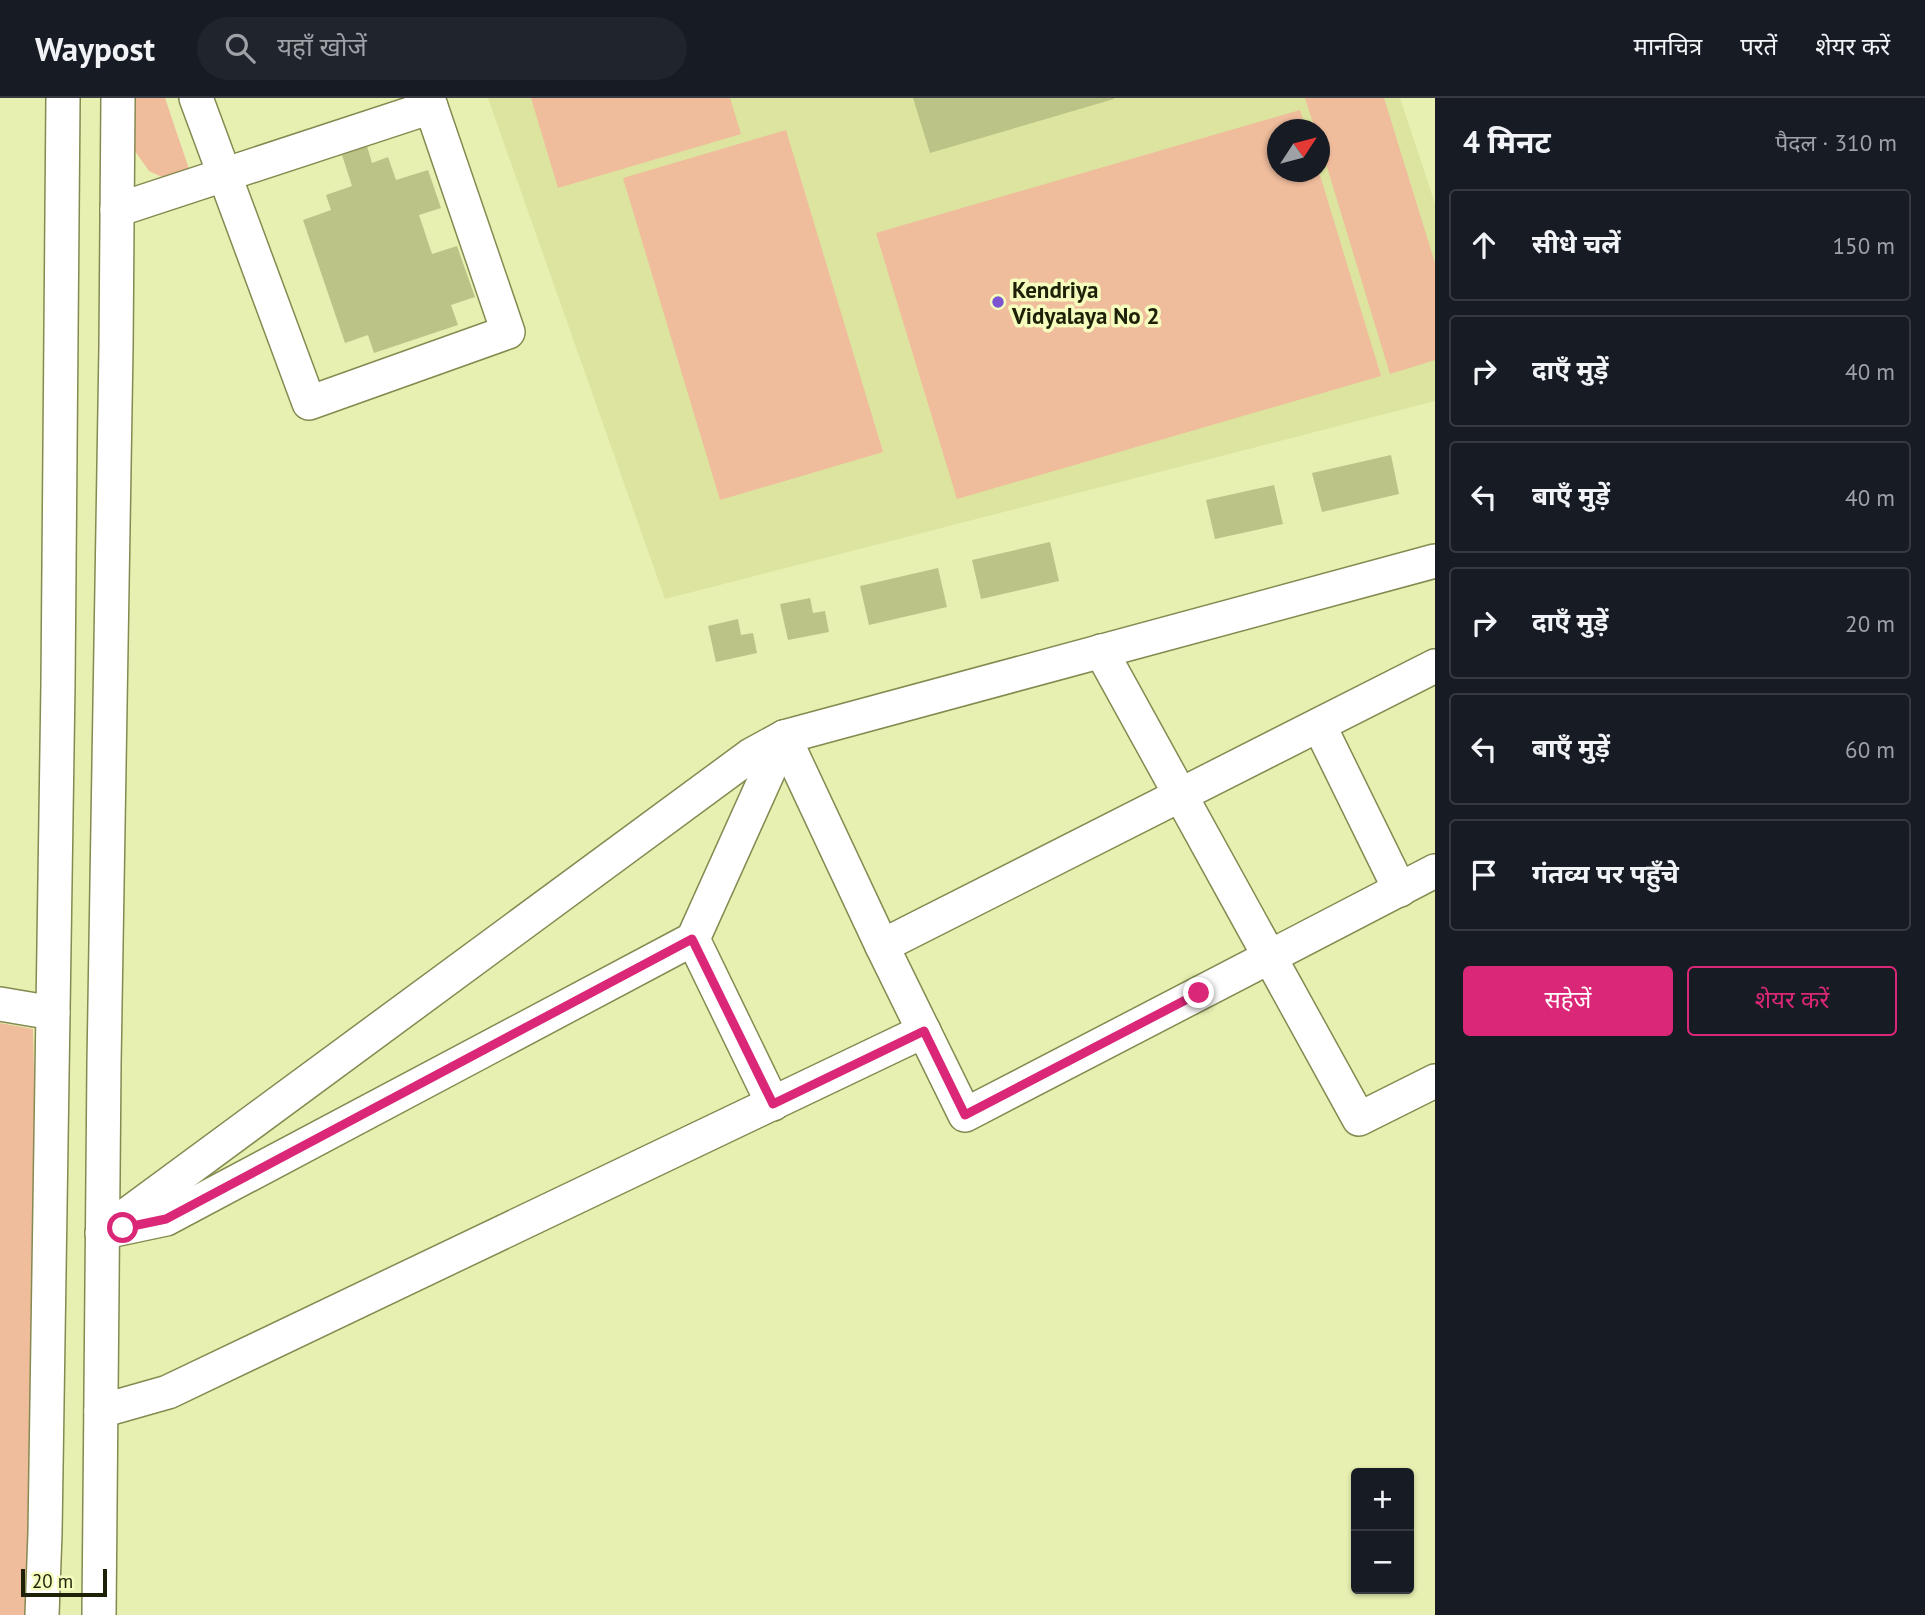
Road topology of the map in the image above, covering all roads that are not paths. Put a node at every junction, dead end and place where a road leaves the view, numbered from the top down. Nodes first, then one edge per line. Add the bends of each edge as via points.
1 (63, 98) edge
2 (118, 98) edge
3 (203, 100) edge
4 (429, 103) edge
5 (224, 175) junction
6 (117, 210) junction
7 (1435, 561) edge
8 (1101, 651) junction
9 (1435, 666) edge
10 (1319, 725) junction
11 (784, 737) junction
12 (1180, 795) junction
13 (1435, 872) edge
14 (1400, 890) junction
15 (692, 939) junction
16 (882, 946) junction
17 (1270, 957) junction
18 (0, 1004) edge
19 (53, 1013) junction
20 (924, 1031) junction
21 (1435, 1081) edge
22 (773, 1104) junction
23 (102, 1233) junction
24 (101, 1411) junction
25 (42, 1615) edge
26 (99, 1615) edge

1 - 19 street
2 - 6 street
3 - 5 street
4 - 5 street
4 - 5 street via 508,332 309,403
5 - 6 street
6 - 23 street
7 - 8 street
8 - 11 street
8 - 12 street
9 - 10 street
10 - 12 street
10 - 14 street
11 - 15 street
11 - 16 street
11 - 23 street via 751,755
12 - 16 street
12 - 17 street
13 - 14 street
14 - 17 street
15 - 22 street
15 - 23 street via 166,1219
16 - 20 street
17 - 20 street via 965,1115
17 - 21 street via 1359,1119
18 - 19 street
19 - 25 street
20 - 22 street
22 - 24 street via 168,1392
23 - 24 street
24 - 26 street

